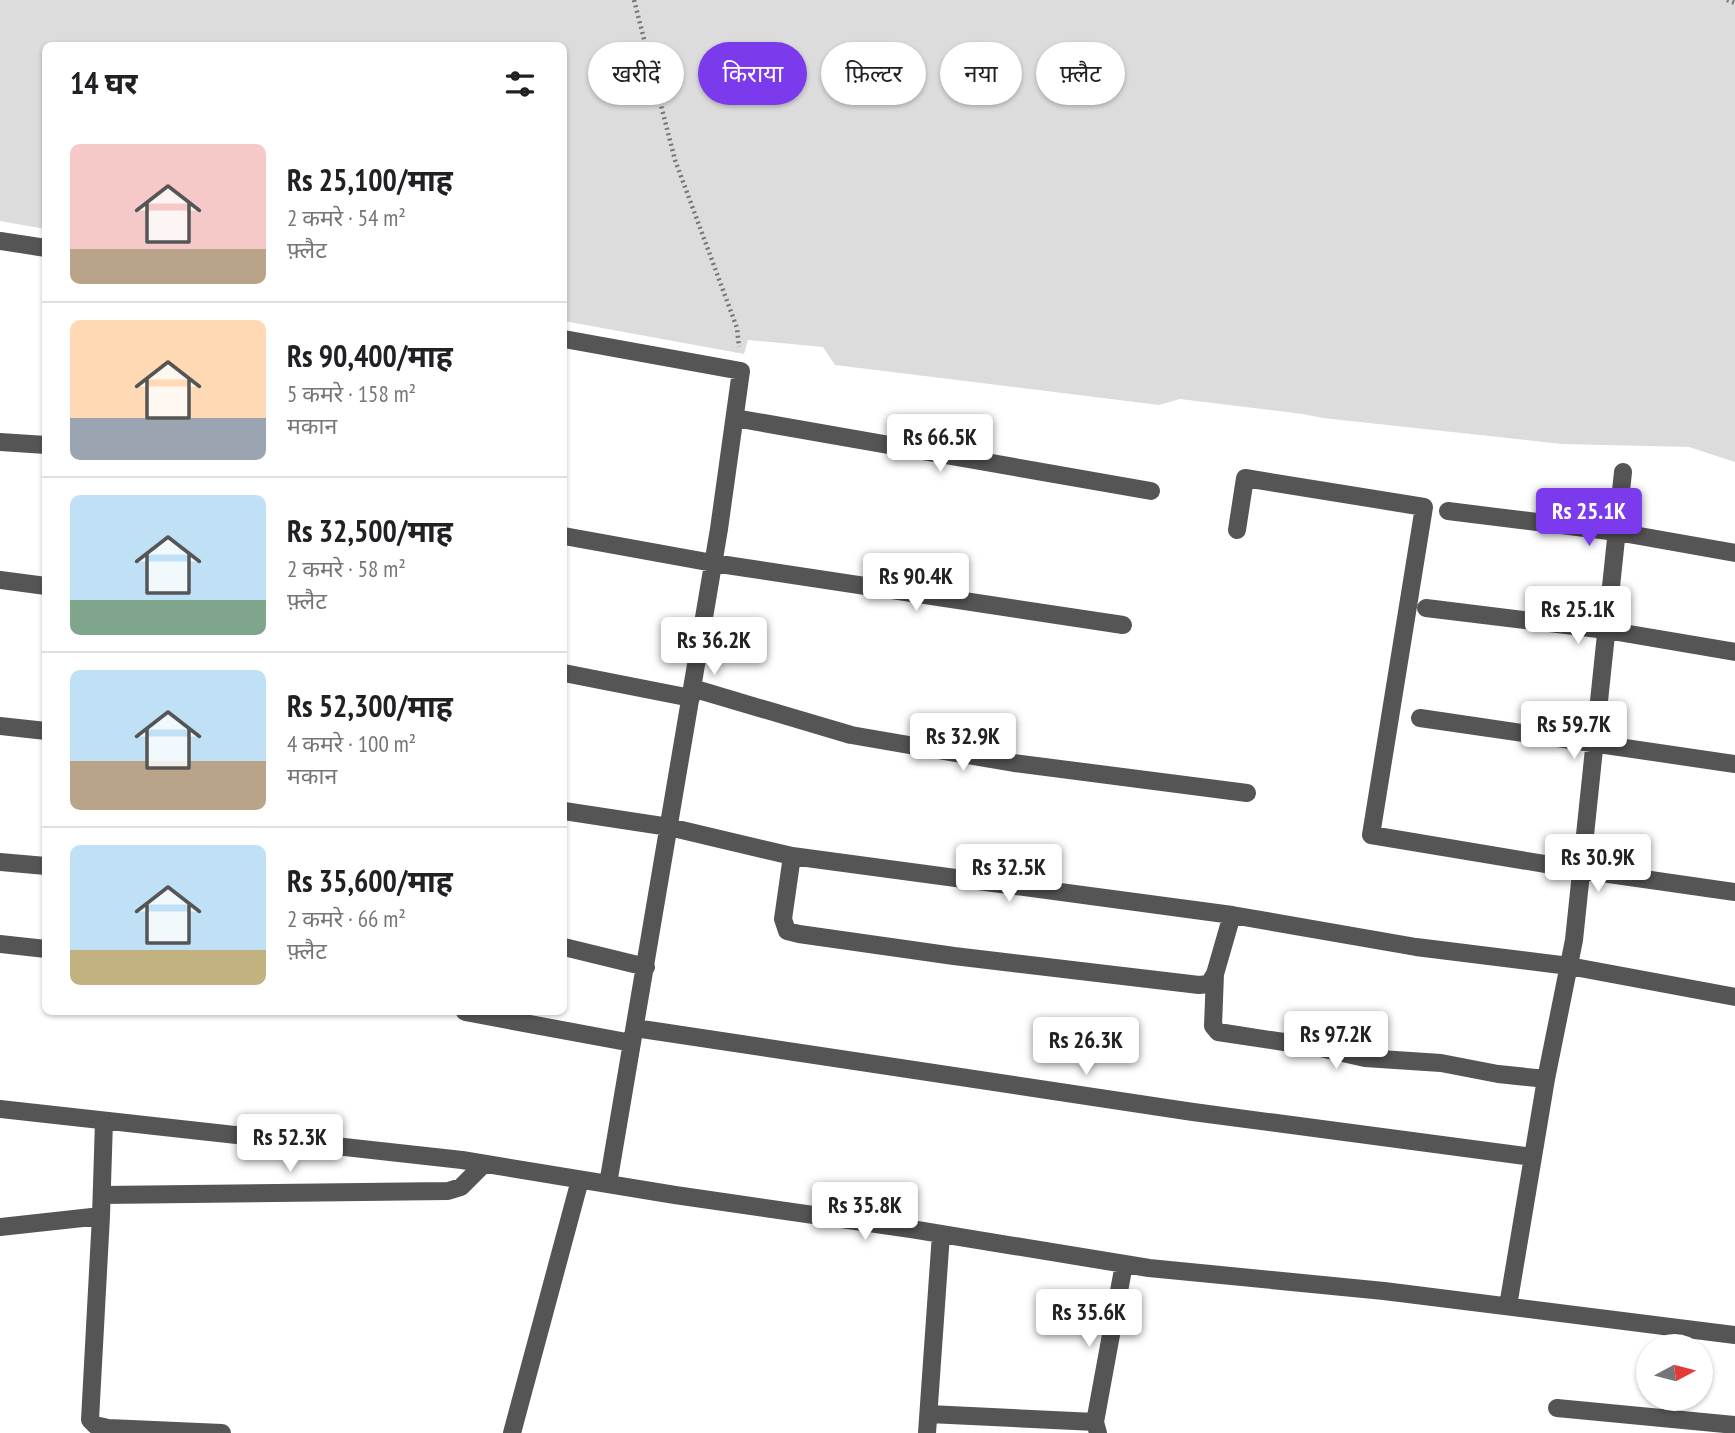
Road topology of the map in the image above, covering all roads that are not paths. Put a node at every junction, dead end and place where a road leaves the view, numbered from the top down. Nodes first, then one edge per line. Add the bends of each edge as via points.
1 (0, 241) edge
2 (42, 247) edge
3 (567, 340) edge
4 (735, 418) junction
5 (0, 442) edge
6 (42, 445) edge
7 (1623, 472) dead end
8 (1151, 491) dead end
9 (1448, 511) dead end
10 (1237, 530) dead end
11 (1617, 532) junction
12 (567, 537) edge
13 (1735, 553) edge
14 (713, 563) junction
15 (0, 580) edge
16 (42, 585) edge
17 (1426, 608) dead end
18 (1124, 625) dead end
19 (1606, 630) junction
20 (1735, 652) edge
21 (567, 673) edge
22 (692, 693) junction
23 (1420, 718) dead end
24 (0, 726) edge
25 (42, 730) edge
26 (1594, 745) junction
27 (1735, 764) edge
28 (1247, 793) dead end
29 (567, 811) edge
30 (669, 827) junction
31 (792, 856) junction
32 (0, 862) edge
33 (42, 866) edge
34 (1581, 870) junction
35 (1735, 892) edge
36 (1232, 915) junction
37 (0, 944) edge
38 (567, 948) edge
39 (42, 949) edge
40 (1569, 966) junction
41 (646, 967) junction
42 (1215, 974) junction
43 (1735, 998) edge
44 (487, 1015) edge
45 (634, 1036) junction
46 (1546, 1079) junction
47 (0, 1109) edge
48 (104, 1121) junction
49 (1533, 1157) junction
50 (484, 1164) junction
51 (580, 1180) junction
52 (608, 1184) junction
53 (102, 1195) junction
54 (101, 1216) junction
55 (0, 1227) edge
56 (942, 1234) junction
57 (1124, 1264) junction
58 (1508, 1306) junction
59 (1735, 1335) edge
60 (1557, 1408) dead end
61 (929, 1414) junction
62 (1735, 1425) edge
63 (1097, 1427) edge
64 (222, 1433) edge
65 (512, 1433) edge
66 (928, 1433) edge

1 - 2 street
3 - 4 street via 741,371
4 - 8 street
4 - 14 street
5 - 6 street
7 - 11 street
9 - 11 street
10 - 34 street via 1245,478 1424,508 1371,835
11 - 13 street
11 - 19 street
12 - 14 street
14 - 18 street
14 - 22 street
15 - 16 street
17 - 19 street
19 - 20 street
19 - 26 street
21 - 22 street
22 - 28 street via 851,735 1014,763
22 - 30 street
23 - 26 street
24 - 25 street
26 - 27 street
26 - 34 street
29 - 30 street
30 - 31 street
30 - 41 street
31 - 36 street
31 - 42 street via 783,919 787,931 1199,985 1209,984
32 - 33 street
34 - 35 street
34 - 40 street
36 - 40 street via 1416,947
36 - 42 street
37 - 39 street
38 - 41 street
40 - 43 street
40 - 46 street
41 - 45 street
42 - 46 street via 1213,1026 1218,1032 1365,1058 1441,1062
44 - 45 street
45 - 49 street
45 - 52 street
46 - 49 street
47 - 48 street
48 - 50 street
48 - 53 street
49 - 58 street
50 - 51 street
50 - 53 street via 461,1187 448,1191
51 - 52 street
51 - 65 street
52 - 56 street
53 - 54 street
54 - 55 street
54 - 64 street via 90,1420 108,1428
56 - 57 street
56 - 61 street
57 - 58 street
57 - 63 street
58 - 59 street
60 - 62 street
61 - 63 street
61 - 66 street

